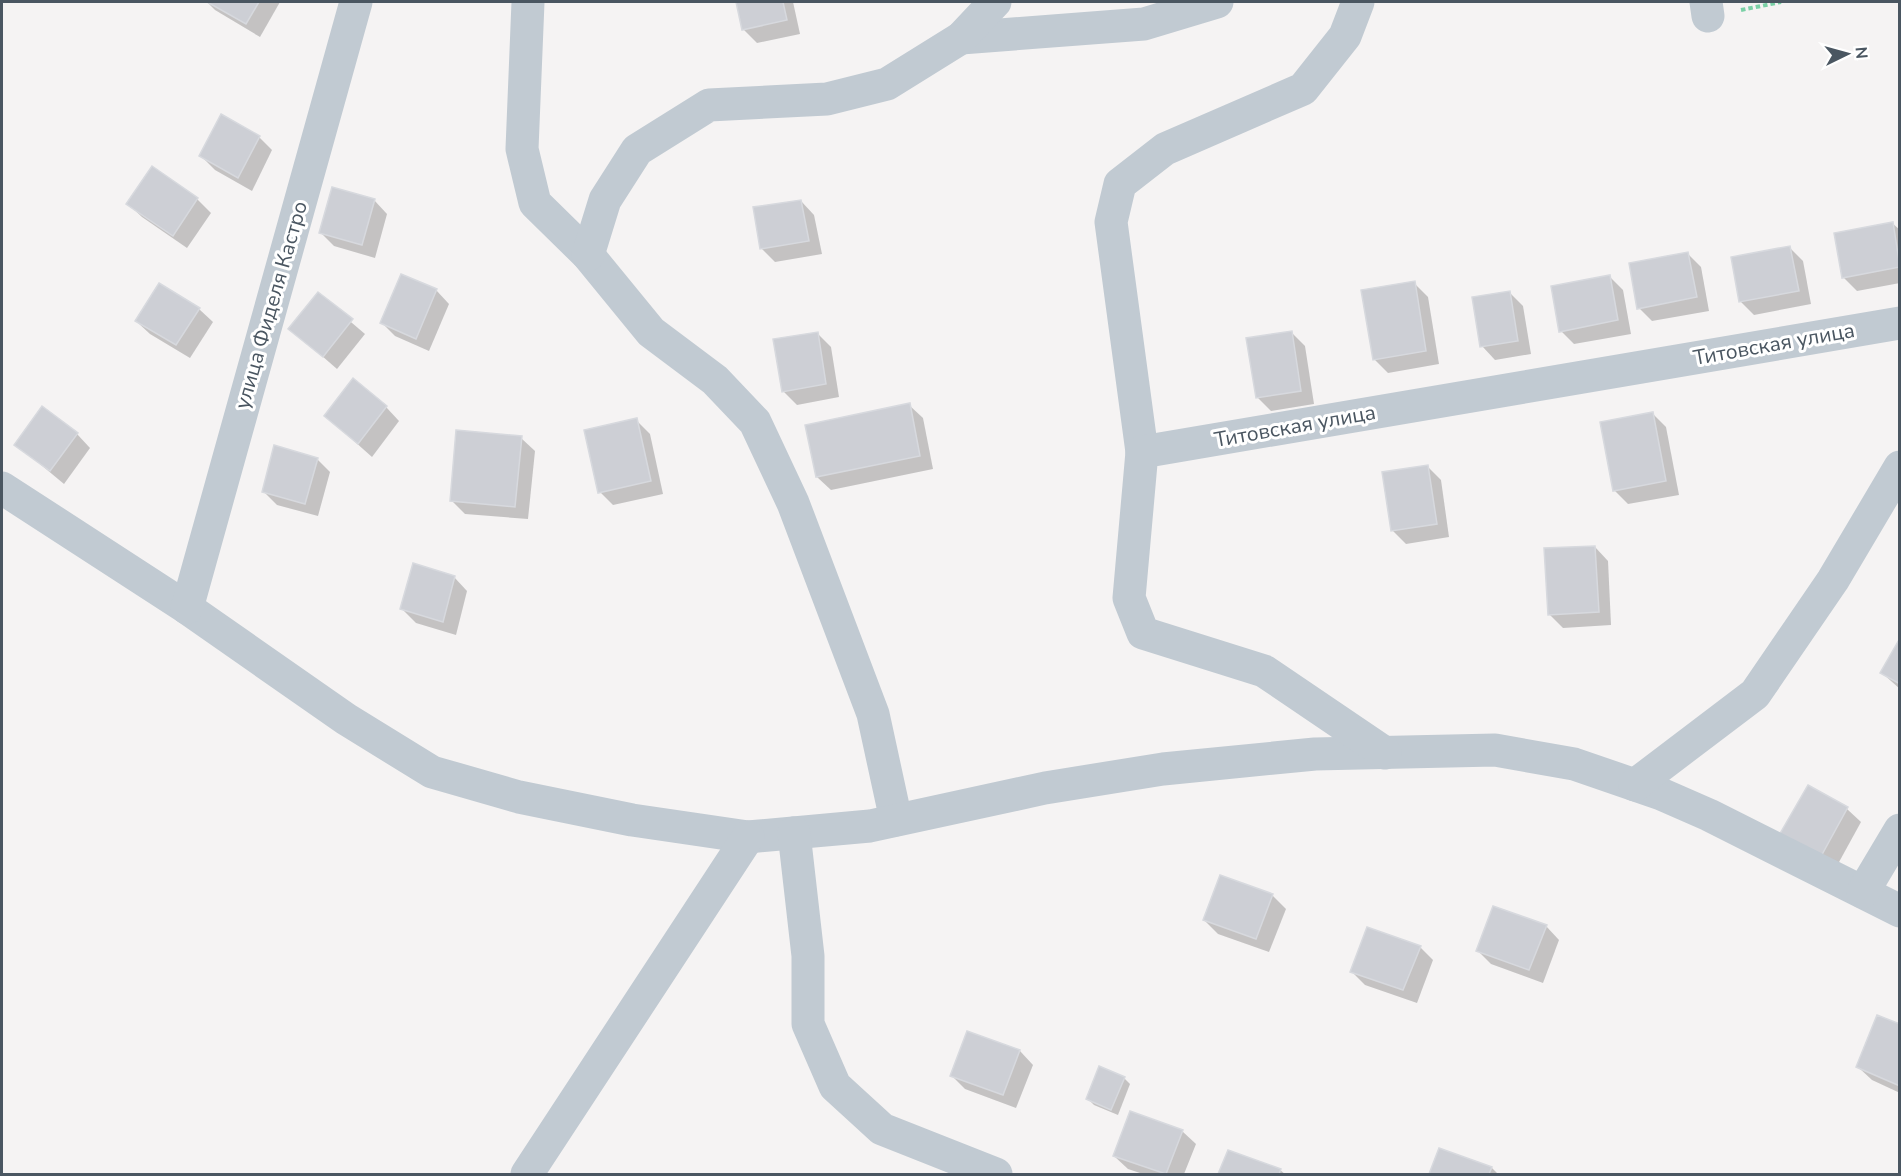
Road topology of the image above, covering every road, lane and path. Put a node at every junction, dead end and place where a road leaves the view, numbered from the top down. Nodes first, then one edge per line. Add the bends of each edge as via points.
1 (356, 2) edge
2 (528, 2) edge
3 (995, 2) edge
4 (1217, 2) edge
5 (1358, 2) edge
6 (1781, 2) edge
7 (1707, 9) edge
8 (961, 38) junction
9 (588, 255) junction
10 (1899, 323) edge
11 (1142, 452) junction
12 (1899, 467) edge
13 (2, 488) edge
14 (187, 608) junction
15 (1385, 753) junction
16 (1635, 785) junction
17 (896, 820) junction
18 (1899, 830) edge
19 (794, 833) junction
20 (748, 837) junction
21 (1863, 892) junction
22 (1899, 911) edge
23 (527, 1174) edge
24 (996, 1174) edge

1 - 14 street, улица Фиделя Кастро
2 - 9 street via 524,160 535,203
3 - 8 street
4 - 8 street via 1144,24
5 - 11 street via 1345,36 1303,89 1166,149 1120,184 1111,222
6 - 7 path
8 - 9 street via 887,84 827,99 709,105 637,150 604,200
9 - 17 street via 651,332 715,380 754,422 794,503 873,714
10 - 11 street, Титовская улица
11 - 15 street via 1129,598 1143,633 1264,671
12 - 16 street via 1833,580 1755,694
13 - 14 street
14 - 20 street via 346,719 432,772 519,797 632,820
15 - 16 street via 1495,750 1574,764
15 - 17 street via 1315,754 1163,770 1045,788
16 - 21 street via 1709,815
17 - 19 street
18 - 21 street
19 - 20 street
19 - 24 street via 808,956 808,1024 835,1086 882,1129
20 - 23 street
21 - 22 street

